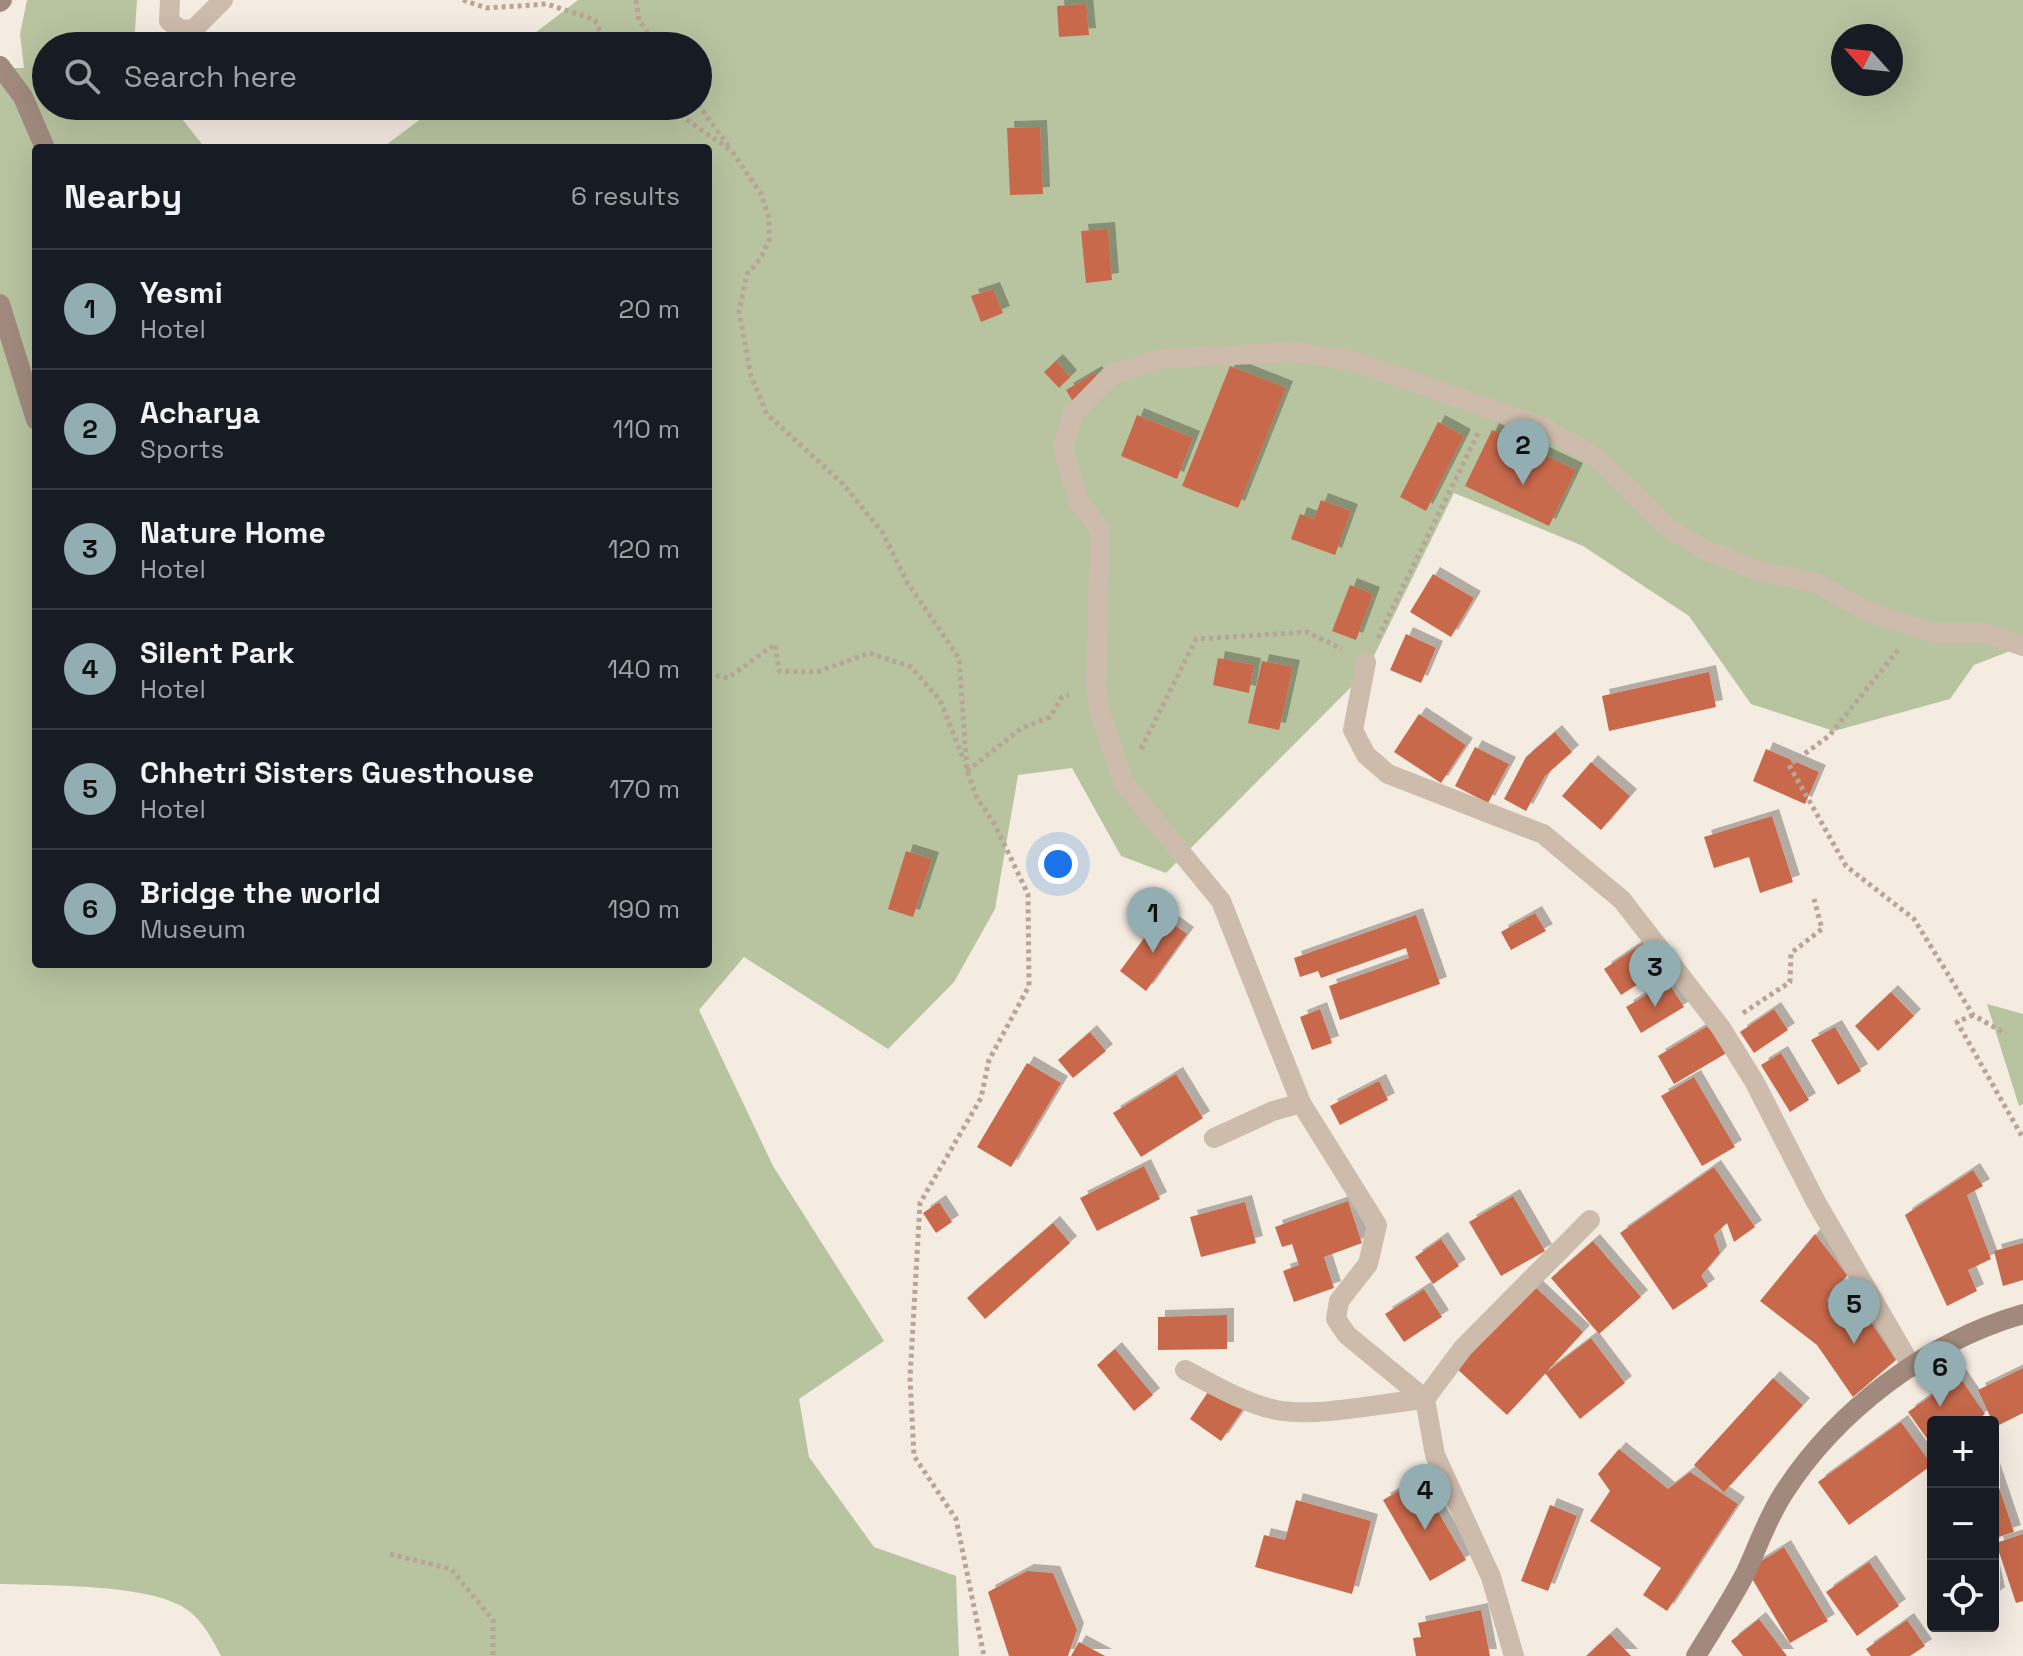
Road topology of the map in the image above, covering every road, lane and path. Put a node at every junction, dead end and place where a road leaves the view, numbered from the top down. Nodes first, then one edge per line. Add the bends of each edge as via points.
1 (170, 0) edge
2 (223, 0) edge
3 (463, 0) edge
4 (636, 0) edge
5 (600, 32) edge
6 (647, 32) edge
7 (0, 66) edge
8 (32, 118) edge
9 (33, 120) edge
10 (687, 120) edge
11 (710, 120) edge
12 (43, 144) edge
13 (732, 151) junction
14 (0, 304) edge
15 (32, 407) edge
16 (1489, 410) junction
17 (1917, 627) junction
18 (2023, 646) edge
19 (1366, 662) junction
20 (712, 675) edge
21 (1096, 685) junction
22 (967, 771) junction
23 (1124, 783) junction
24 (1814, 899) dead end
25 (1973, 1015) junction
26 (1721, 1028) junction
27 (2006, 1034) dead end
28 (1301, 1103) junction
29 (1214, 1138) dead end
30 (2023, 1138) edge
31 (1590, 1220) dead end
32 (2023, 1314) edge
33 (1912, 1367) junction
34 (1185, 1370) dead end
35 (1425, 1399) junction
36 (390, 1554) dead end
37 (493, 1656) edge
38 (984, 1656) edge
39 (1514, 1656) edge
40 (1696, 1656) edge

1 - 2 street via 169,21 181,30 194,29
3 - 5 path via 487,8 547,4 595,20
4 - 6 path
7 - 8 main road
9 - 12 main road
10 - 13 path
11 - 13 path
13 - 22 path via 761,194 769,218 769,240 747,274 739,311 751,376 767,414 843,484 883,533 907,582 959,658
14 - 15 main road
16 - 17 street via 1543,427 1596,457 1666,526 1701,548 1759,571 1816,583 1870,613
16 - 19 path
16 - 21 street via 1349,360 1293,352 1160,359 1111,375 1073,414 1063,448 1078,500 1100,530
17 - 18 street via 1934,633 1986,633
17 - 25 path via 1829,736 1789,765 1846,866 1914,919
19 - 23 path via 1307,632 1196,639
19 - 26 street via 1353,730 1366,755 1388,774 1543,834 1622,900
20 - 22 path via 728,678 775,644 779,671 817,672 869,653 911,667 940,700
21 - 22 path via 1062,697 1050,717 1022,728
21 - 23 street
22 - 38 path via 1028,894 1029,986 989,1060 981,1098 920,1203 910,1378 914,1456 956,1519
23 - 28 street via 1221,901
24 - 26 path via 1822,929 1791,953 1790,982
25 - 27 path
25 - 30 path via 1957,1022
26 - 33 street
28 - 29 street
28 - 35 street via 1377,1225 1368,1264 1339,1301 1336,1319 1347,1335
31 - 35 street via 1463,1348
32 - 33 main road via 1970,1333
33 - 40 main road via 1836,1426 1798,1472
34 - 35 street via 1277,1410 1316,1412
35 - 39 street via 1435,1455 1491,1577
36 - 37 path via 451,1569 493,1620

